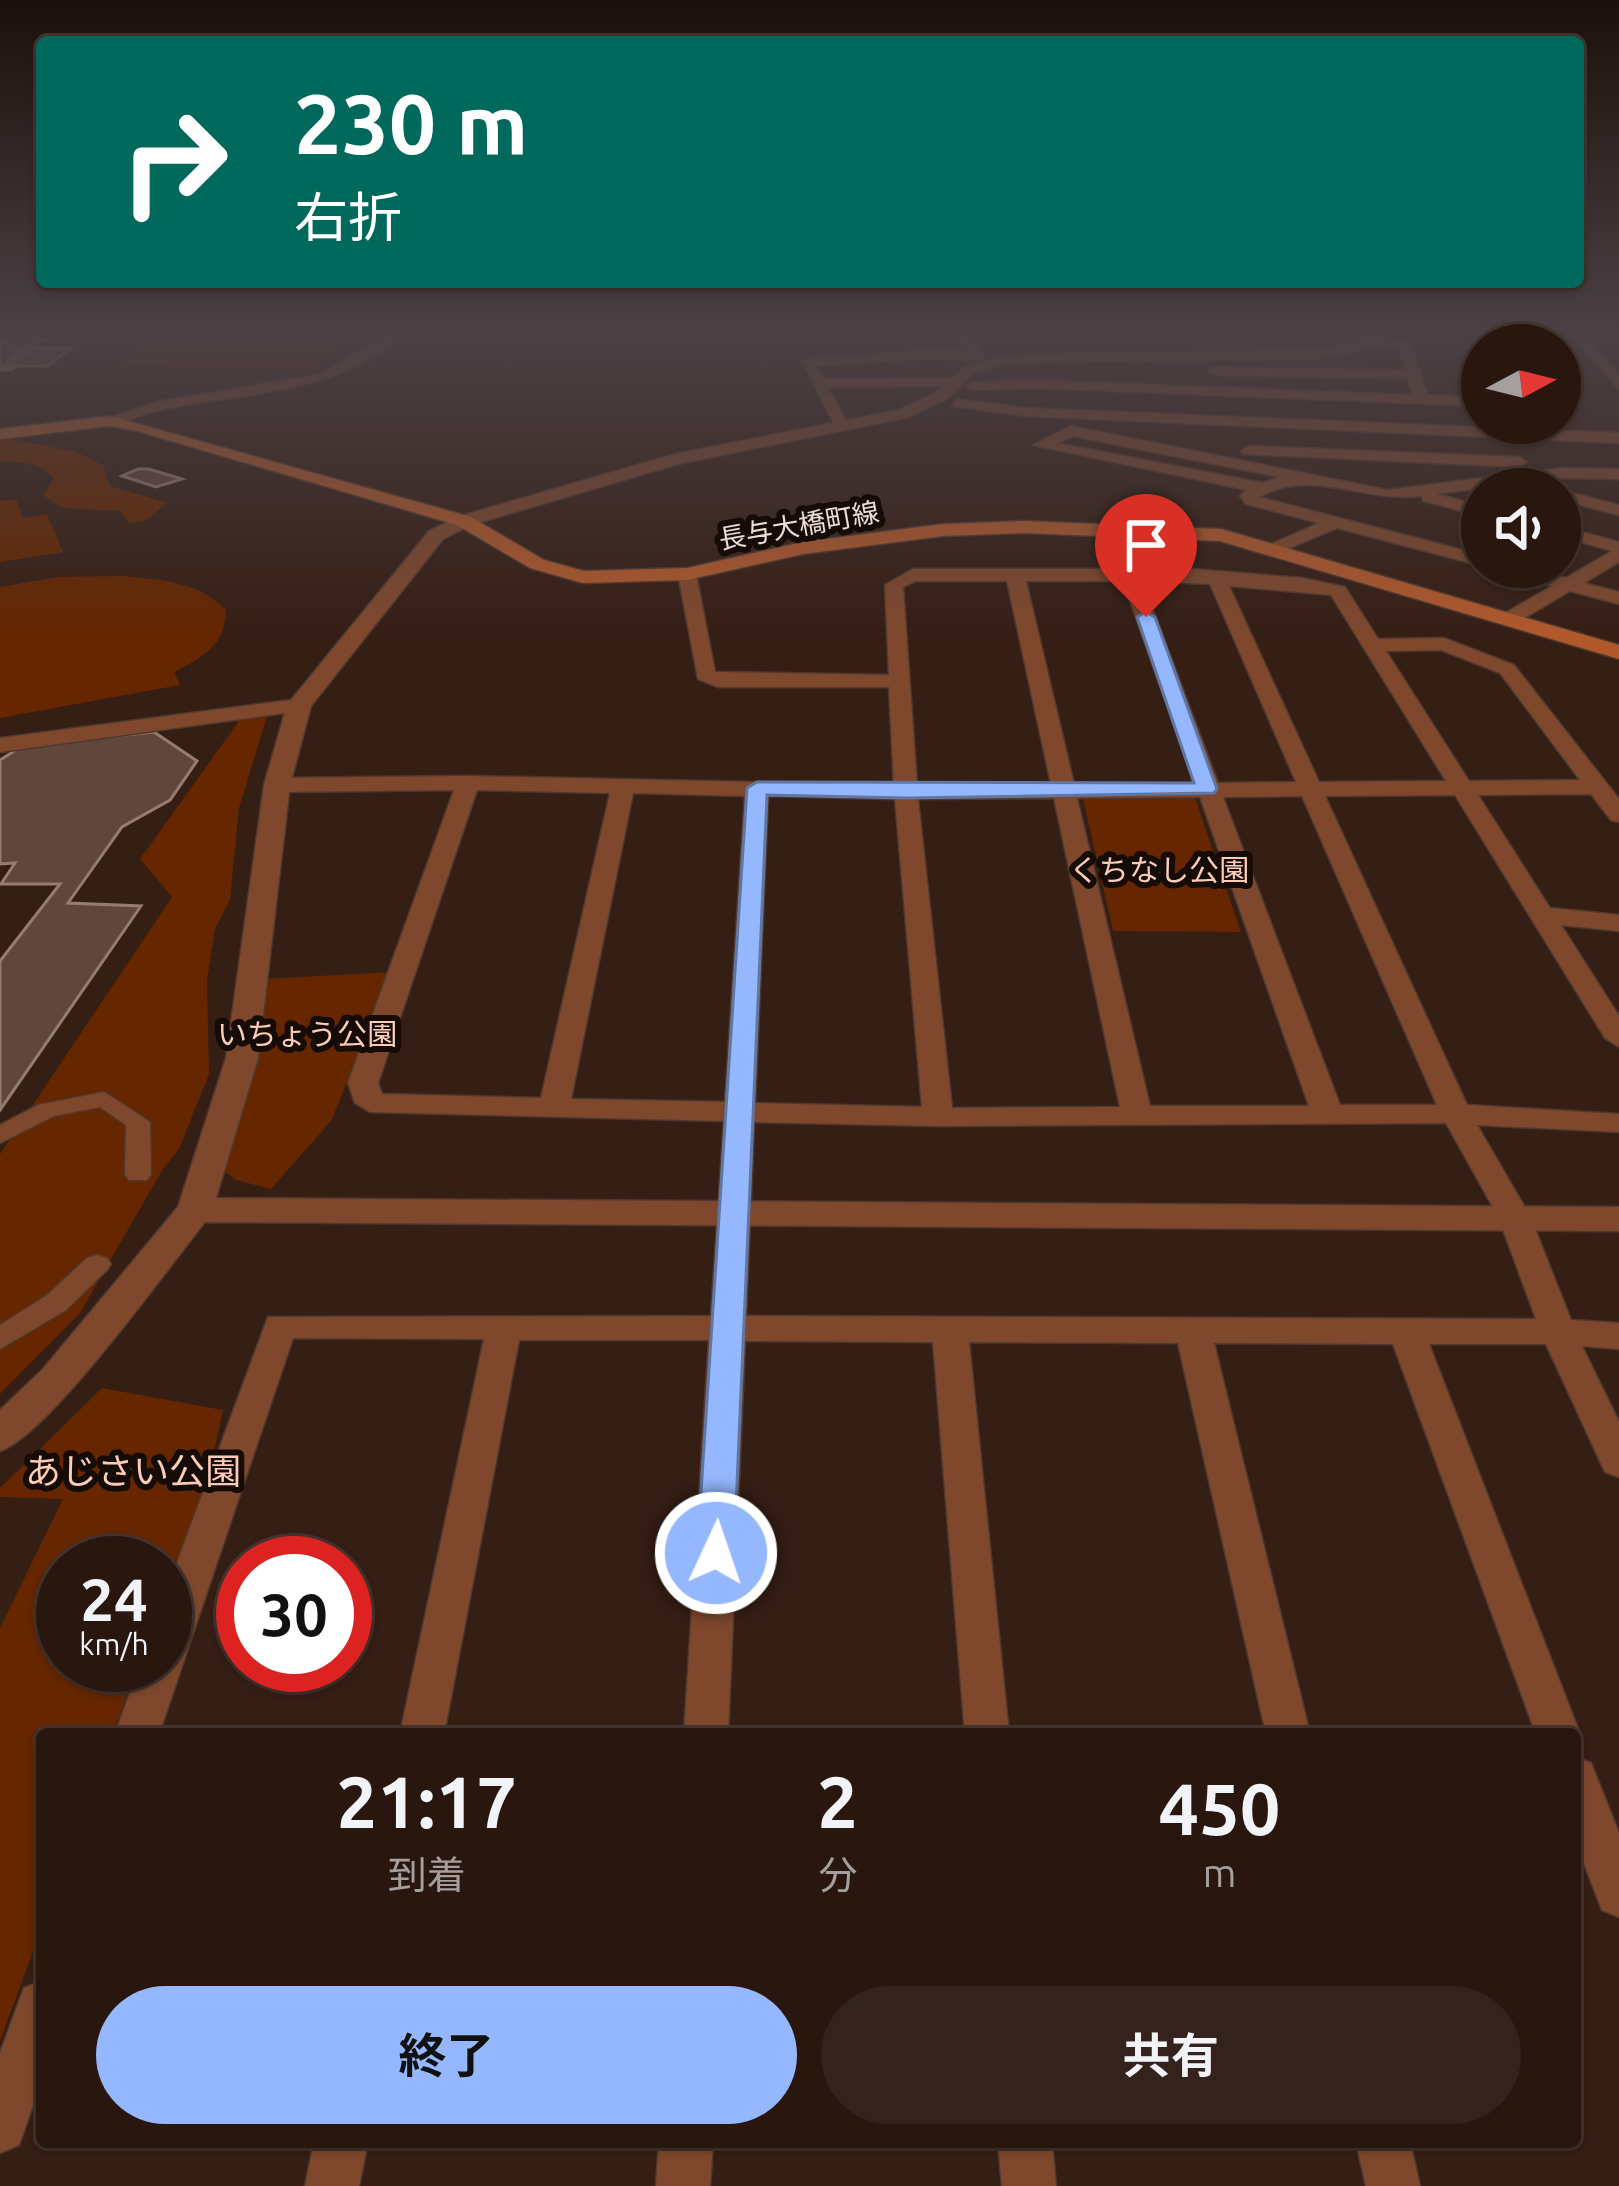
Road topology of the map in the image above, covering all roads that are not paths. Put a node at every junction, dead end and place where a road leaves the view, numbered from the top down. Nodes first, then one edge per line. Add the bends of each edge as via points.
1 (149, 432) edge
2 (816, 432) edge
3 (1069, 432) edge
4 (1078, 432) edge
5 (1233, 432) edge
6 (1581, 437) edge
7 (1619, 438) edge
8 (1226, 454) junction
9 (1550, 468) edge
10 (1581, 473) edge
11 (1619, 474) edge
12 (1295, 476) junction
13 (1461, 485) edge
14 (1264, 488) junction
15 (1411, 492) junction
16 (1388, 496) junction
17 (1581, 500) edge
18 (1461, 505) edge
19 (1619, 510) edge
20 (464, 521) junction
21 (1337, 522) junction
22 (1581, 538) edge
23 (1275, 549) junction
24 (1619, 551) edge
25 (1461, 555) edge
26 (687, 574) junction
27 (1130, 574) junction
28 (1015, 575) junction
29 (1581, 576) edge
30 (1218, 582) junction
31 (1561, 588) edge
32 (1581, 588) edge
33 (1619, 598) edge
34 (1509, 619) junction
35 (1373, 645) junction
36 (1619, 652) edge
37 (899, 681) junction
38 (299, 705) junction
39 (0, 745) edge
40 (468, 783) junction
41 (277, 785) junction
42 (623, 785) junction
43 (1308, 787) junction
44 (1465, 787) junction
45 (1598, 787) junction
46 (757, 788) junction
47 (1207, 789) junction
48 (1062, 790) junction
49 (906, 792) junction
50 (1619, 815) edge
51 (1539, 915) junction
52 (1619, 923) edge
53 (1614, 1022) edge
54 (554, 1109) junction
55 (743, 1112) junction
56 (1456, 1114) junction
57 (1328, 1115) junction
58 (1137, 1116) junction
59 (938, 1117) junction
60 (1619, 1123) edge
61 (0, 1135) edge
62 (138, 1174) dead end
63 (195, 1210) junction
64 (736, 1213) junction
65 (1514, 1216) junction
66 (1619, 1219) edge
67 (97, 1264) dead end
68 (504, 1326) junction
69 (727, 1326) junction
70 (950, 1328) junction
71 (1193, 1330) junction
72 (1406, 1331) junction
73 (1558, 1331) junction
74 (1619, 1336) edge
75 (0, 1339) edge
76 (0, 1435) edge
77 (1619, 1462) edge
78 (192, 1577) edge
79 (152, 1692) edge
80 (139, 1728) edge
81 (423, 1728) edge
82 (706, 1728) edge
83 (986, 1728) edge
84 (1287, 1728) edge
85 (1556, 1728) edge
86 (1581, 1794) edge
87 (1619, 1894) edge
88 (36, 2023) edge
89 (0, 2126) edge
90 (339, 2148) edge
91 (686, 2148) edge
92 (1026, 2148) edge
93 (1384, 2148) edge
94 (332, 2186) edge
95 (683, 2186) edge
96 (1029, 2186) edge
97 (1394, 2186) edge

1 - 20 main road, 長与大橋町線
2 - 20 street via 675,459
3 - 14 street via 1041,445
4 - 8 street
5 - 8 street
6 - 7 street
8 - 9 street
8 - 12 street
10 - 11 street
12 - 14 street
12 - 16 street
13 - 15 street
14 - 21 street via 1248,496
15 - 16 street
15 - 18 street
16 - 21 street
17 - 19 street
20 - 26 main road, 長与大橋町線 via 556,572
20 - 38 street via 415,558
21 - 23 street
21 - 25 street
22 - 24 street
23 - 26 main road, 長与大橋町線 via 1221,535 943,530
23 - 34 main road, 長与大橋町線
24 - 29 street
26 - 37 street via 705,675
27 - 28 street
27 - 30 street
27 - 47 street
28 - 37 street via 914,575 894,585
28 - 48 street
30 - 35 street via 1313,583 1338,591
30 - 43 street
31 - 34 street
32 - 33 street
34 - 36 main road, 長与大橋町線
35 - 44 street
35 - 45 street via 1444,644 1507,669
37 - 49 street
38 - 39 street
38 - 41 street
40 - 41 street
40 - 42 street
40 - 54 street via 363,1083 370,1102
41 - 63 street via 242,1058
42 - 46 street
42 - 54 street
43 - 44 street
43 - 47 street
43 - 56 street
44 - 45 street
44 - 51 street
45 - 50 street
46 - 49 street
46 - 55 street
47 - 48 street
47 - 57 street
48 - 49 street
48 - 58 street
49 - 59 street
51 - 52 street
51 - 53 street
54 - 55 street
55 - 59 street
55 - 64 street
56 - 57 street
56 - 60 street
56 - 65 street
57 - 58 street
58 - 59 street
61 - 62 street via 47,1110 104,1099 138,1122
63 - 64 street
63 - 76 street via 57,1379
64 - 65 street
64 - 69 street
65 - 66 street
65 - 73 street
67 - 75 street
68 - 69 street
68 - 78 street via 280,1326
68 - 81 street
69 - 70 street
69 - 82 street
70 - 71 street
70 - 83 street
71 - 72 street
71 - 84 street
72 - 73 street
72 - 85 street
73 - 74 street
73 - 77 street
79 - 80 street
86 - 87 street
88 - 89 street
90 - 94 street
91 - 95 street
92 - 96 street
93 - 97 street

